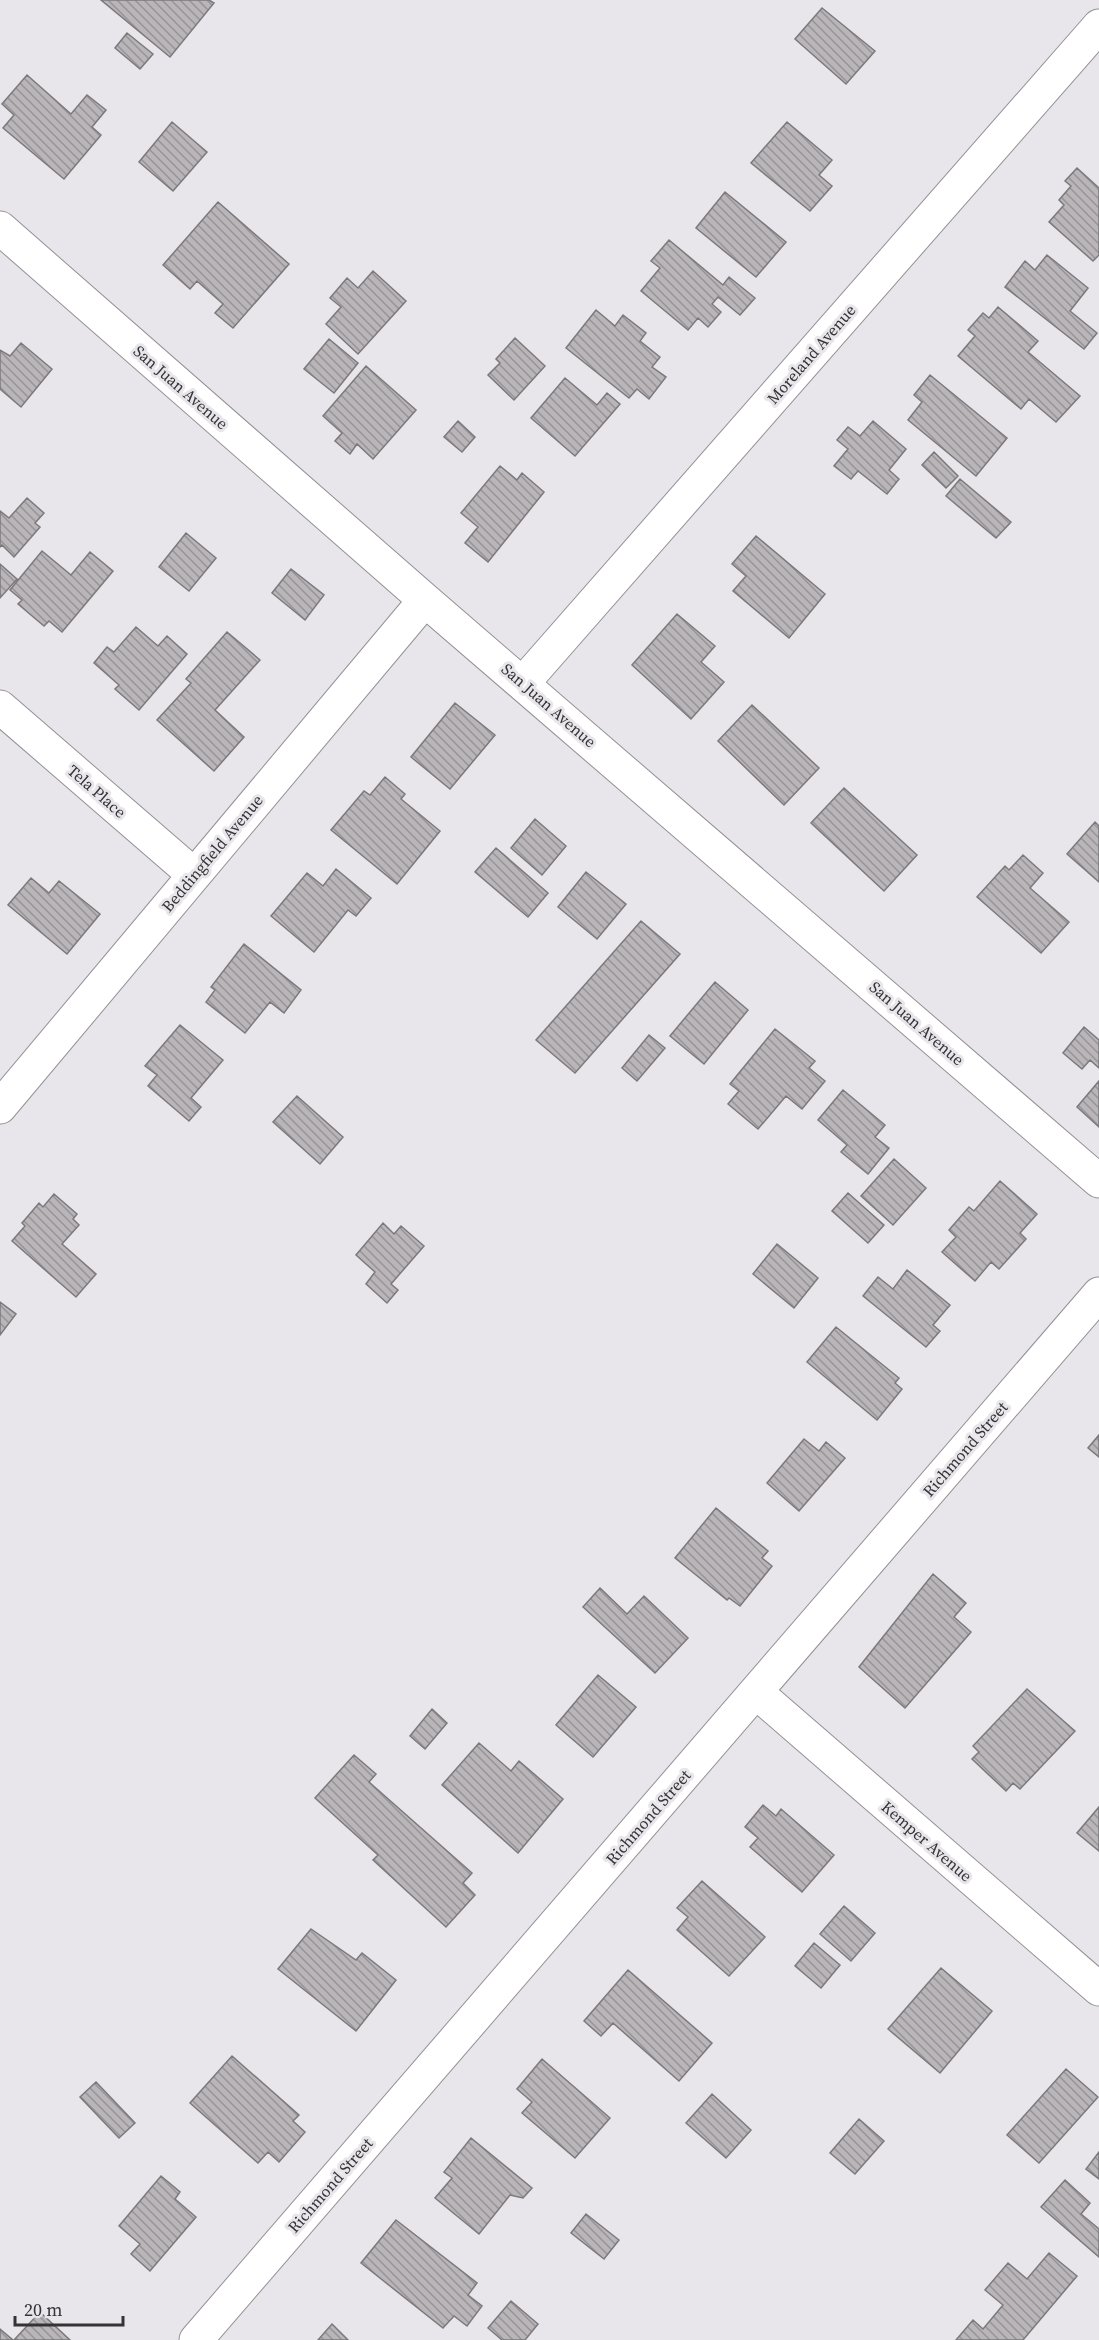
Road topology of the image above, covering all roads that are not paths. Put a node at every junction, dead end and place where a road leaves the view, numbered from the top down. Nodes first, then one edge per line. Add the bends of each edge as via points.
1 (1099, 26) edge
2 (0, 228) edge
3 (424, 600) junction
4 (523, 683) junction
5 (0, 707) edge
6 (193, 874) junction
7 (0, 1107) edge
8 (1099, 1181) edge
9 (1099, 1294) edge
10 (756, 1692) junction
11 (1099, 1989) edge
12 (196, 2340) edge

1 - 4 street, Moreland Avenue
2 - 3 street, San Juan Avenue
3 - 4 street, San Juan Avenue
3 - 6 street, Beddingfield Avenue
4 - 8 street, San Juan Avenue
5 - 6 street, Tela Place
6 - 7 street, Beddingfield Avenue
9 - 10 street, Richmond Street
10 - 11 street, Kemper Avenue
10 - 12 street, Richmond Street

